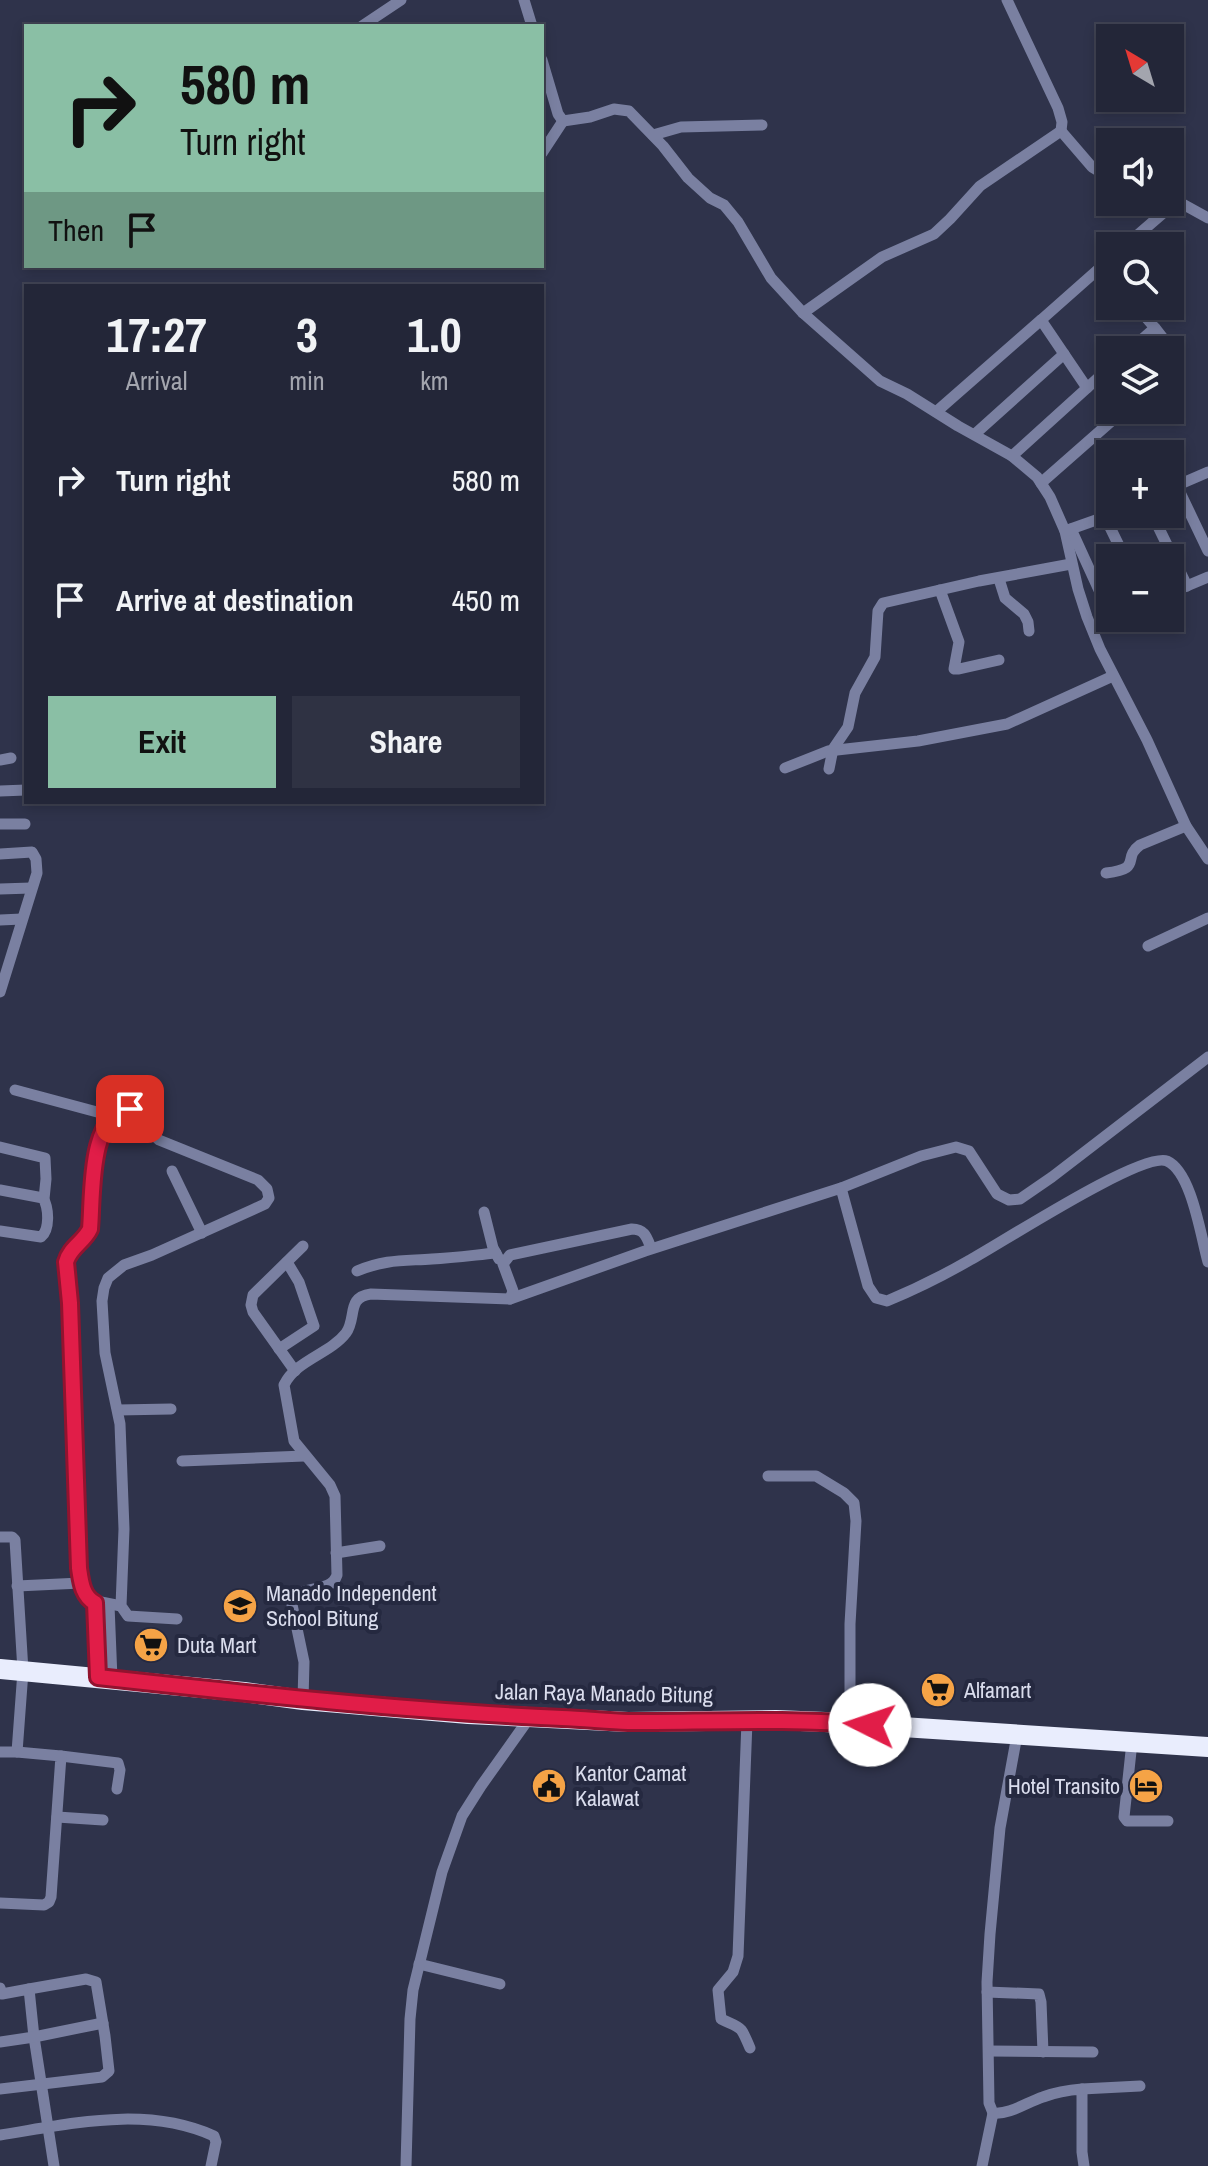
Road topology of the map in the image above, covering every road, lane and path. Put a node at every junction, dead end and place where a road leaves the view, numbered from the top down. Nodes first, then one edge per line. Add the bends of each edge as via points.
1 (401, 0) edge
2 (524, 0) edge
3 (1007, 0) edge
4 (365, 24) edge
5 (531, 24) edge
6 (544, 67) edge
7 (563, 121) junction
8 (762, 125) dead end
9 (1061, 131) junction
10 (653, 135) junction
11 (544, 150) edge
12 (1096, 169) edge
13 (1184, 205) edge
14 (1156, 216) edge
15 (1208, 218) edge
16 (1139, 232) edge
17 (1096, 276) edge
18 (803, 313) junction
19 (1041, 320) junction
20 (1148, 320) edge
21 (1155, 328) junction
22 (1146, 336) edge
23 (1161, 336) edge
24 (1064, 354) junction
25 (1096, 380) edge
26 (1087, 388) junction
27 (936, 412) junction
28 (1108, 424) edge
29 (975, 434) junction
30 (1012, 456) junction
31 (1208, 472) edge
32 (1184, 482) edge
33 (1041, 483) junction
34 (1184, 507) edge
35 (1096, 520) edge
36 (1159, 528) edge
37 (1068, 530) junction
38 (1208, 551) edge
39 (1071, 564) junction
40 (1208, 577) edge
41 (999, 579) junction
42 (1096, 586) edge
43 (1187, 586) junction
44 (1184, 587) edge
45 (940, 590) junction
46 (1029, 631) dead end
47 (999, 660) dead end
48 (1113, 676) junction
49 (832, 750) junction
50 (785, 768) dead end
51 (829, 769) dead end
52 (24, 790) edge
53 (0, 791) edge
54 (0, 824) edge
55 (25, 824) dead end
56 (1186, 826) junction
57 (0, 854) edge
58 (1208, 859) edge
59 (1106, 873) dead end
60 (31, 888) junction
61 (0, 889) edge
62 (1208, 918) edge
63 (22, 919) junction
64 (0, 920) edge
65 (1148, 946) dead end
66 (1, 986) edge
67 (1208, 1057) edge
68 (15, 1090) dead end
69 (112, 1116) junction
70 (0, 1147) edge
71 (172, 1171) dead end
72 (841, 1188) junction
73 (0, 1190) edge
74 (44, 1199) junction
75 (484, 1212) dead end
76 (0, 1231) edge
77 (202, 1233) junction
78 (303, 1246) dead end
79 (651, 1248) junction
80 (496, 1253) junction
81 (287, 1262) junction
82 (1208, 1262) edge
83 (503, 1266) junction
84 (357, 1271) dead end
85 (510, 1299) junction
86 (279, 1349) junction
87 (295, 1371) junction
88 (171, 1409) dead end
89 (118, 1410) junction
90 (304, 1456) junction
91 (182, 1461) dead end
92 (768, 1476) dead end
93 (0, 1537) edge
94 (380, 1546) dead end
95 (336, 1553) junction
96 (81, 1583) junction
97 (17, 1586) junction
98 (95, 1603) junction
99 (115, 1605) junction
100 (177, 1619) dead end
101 (0, 1669) edge
102 (23, 1671) junction
103 (105, 1678) junction
104 (303, 1700) junction
105 (530, 1717) junction
106 (747, 1721) junction
107 (850, 1723) junction
108 (1017, 1735) junction
109 (1132, 1742) junction
110 (1208, 1747) edge
111 (0, 1752) edge
112 (17, 1752) junction
113 (61, 1756) junction
114 (117, 1789) dead end
115 (57, 1817) junction
116 (103, 1820) dead end
117 (1168, 1821) dead end
118 (0, 1903) edge
119 (419, 1964) junction
120 (500, 1984) dead end
121 (29, 1989) junction
122 (1, 1992) edge
123 (987, 1992) junction
124 (103, 2023) junction
125 (34, 2037) junction
126 (0, 2042) edge
127 (750, 2048) dead end
128 (989, 2051) junction
129 (1043, 2052) junction
130 (1093, 2052) dead end
131 (41, 2084) junction
132 (1140, 2086) dead end
133 (0, 2089) edge
134 (1082, 2089) junction
135 (993, 2113) junction
136 (48, 2127) junction
137 (0, 2135) edge
138 (54, 2166) edge
139 (211, 2166) edge
140 (406, 2166) edge
141 (982, 2166) edge
142 (1084, 2166) edge

1 - 4 street
2 - 5 street
3 - 9 street via 1058,108
6 - 7 street
7 - 10 street via 614,109 629,111
7 - 11 street
8 - 10 street via 681,127
9 - 12 street
9 - 18 street via 980,186 934,234 882,257
10 - 18 street via 688,178 724,205 771,278
13 - 15 street
14 - 16 street
17 - 19 street
18 - 27 street via 880,381
19 - 24 street
19 - 27 street
20 - 21 street
21 - 22 street
21 - 23 street
24 - 26 street
24 - 29 street
25 - 26 street
26 - 30 street
27 - 29 street
28 - 33 street
29 - 30 street
30 - 33 street
31 - 32 street
33 - 37 street
34 - 38 street
35 - 37 street
36 - 43 street
37 - 39 street
37 - 42 street
39 - 41 street
39 - 48 street
40 - 43 street
41 - 45 street
41 - 46 street via 1005,598 1024,614
43 - 44 street
45 - 47 street via 959,642 954,669
45 - 49 street via 880,606 875,657 855,693 846,731
48 - 49 street via 1000,726
48 - 56 street
49 - 50 street
49 - 51 street
52 - 53 street
54 - 55 street
56 - 58 street
56 - 59 street via 1140,845 1126,869
57 - 60 street via 32,852 37,873
60 - 61 street
60 - 63 street
62 - 65 street
63 - 64 street
63 - 66 street
67 - 72 street via 1020,1199 997,1194 969,1151 956,1147
68 - 69 street
69 - 77 street via 125,1109 143,1112 159,1140 264,1185 269,1198 265,1204
69 - 96 street via 96,1150 90,1229 66,1262
70 - 74 street via 45,1158
71 - 77 street
72 - 79 street
72 - 82 street via 866,1280 883,1301 968,1262 1095,1187 1160,1160 1177,1170 1189,1190
73 - 74 street
74 - 76 street via 43,1236
75 - 80 street
77 - 89 street via 124,1265 108,1278 102,1301 104,1335
78 - 81 street
79 - 83 street via 646,1235 632,1229 510,1255
79 - 85 street
80 - 83 street
80 - 84 street via 393,1260
81 - 86 street via 253,1295 251,1305
81 - 86 street via 314,1326
83 - 85 street via 513,1291
85 - 87 street via 363,1295 357,1298 346,1333
86 - 87 street
87 - 90 street via 283,1391 294,1441
88 - 89 street
89 - 99 street via 124,1529
90 - 91 street
90 - 95 street via 334,1493
92 - 107 street via 816,1476 854,1503
93 - 97 street via 15,1540
94 - 95 street
95 - 104 street via 335,1581 297,1593 291,1600 304,1662
96 - 97 street
96 - 98 street
97 - 102 street
98 - 99 street
98 - 103 street
99 - 100 street via 128,1616
99 - 103 street
101 - 102 highway, Jalan Raya Manado Bitung
102 - 103 highway, Jalan Raya Manado Bitung
102 - 112 street
103 - 104 highway, Jalan Raya Manado Bitung
104 - 105 highway, Jalan Raya Manado Bitung
105 - 106 highway, Jalan Raya Manado Bitung
105 - 119 street via 462,1816
106 - 107 highway, Jalan Raya Manado Bitung
106 - 127 street via 738,1956 718,1990 721,2019 736,2023
107 - 108 highway, Jalan Raya Manado Bitung
108 - 109 highway, Jalan Raya Manado Bitung
108 - 123 street via 1000,1828
109 - 110 highway, Jalan Raya Manado Bitung
109 - 117 street via 1124,1817
111 - 112 street
112 - 113 street
113 - 114 street via 118,1763
113 - 115 street
115 - 116 street
115 - 118 street via 50,1900 42,1905
119 - 120 street
119 - 140 street via 410,2019
121 - 122 street
121 - 124 street via 91,1980 98,1986
121 - 125 street
123 - 128 street
123 - 129 street via 1039,1994
124 - 125 street
124 - 131 street via 108,2073
125 - 126 street
125 - 131 street
128 - 129 street
128 - 135 street
129 - 130 street
131 - 133 street
131 - 136 street
132 - 134 street
134 - 135 street via 1066,2089
134 - 142 street
135 - 141 street
136 - 137 street
136 - 138 street
136 - 139 street via 127,2118 162,2121 214,2136

